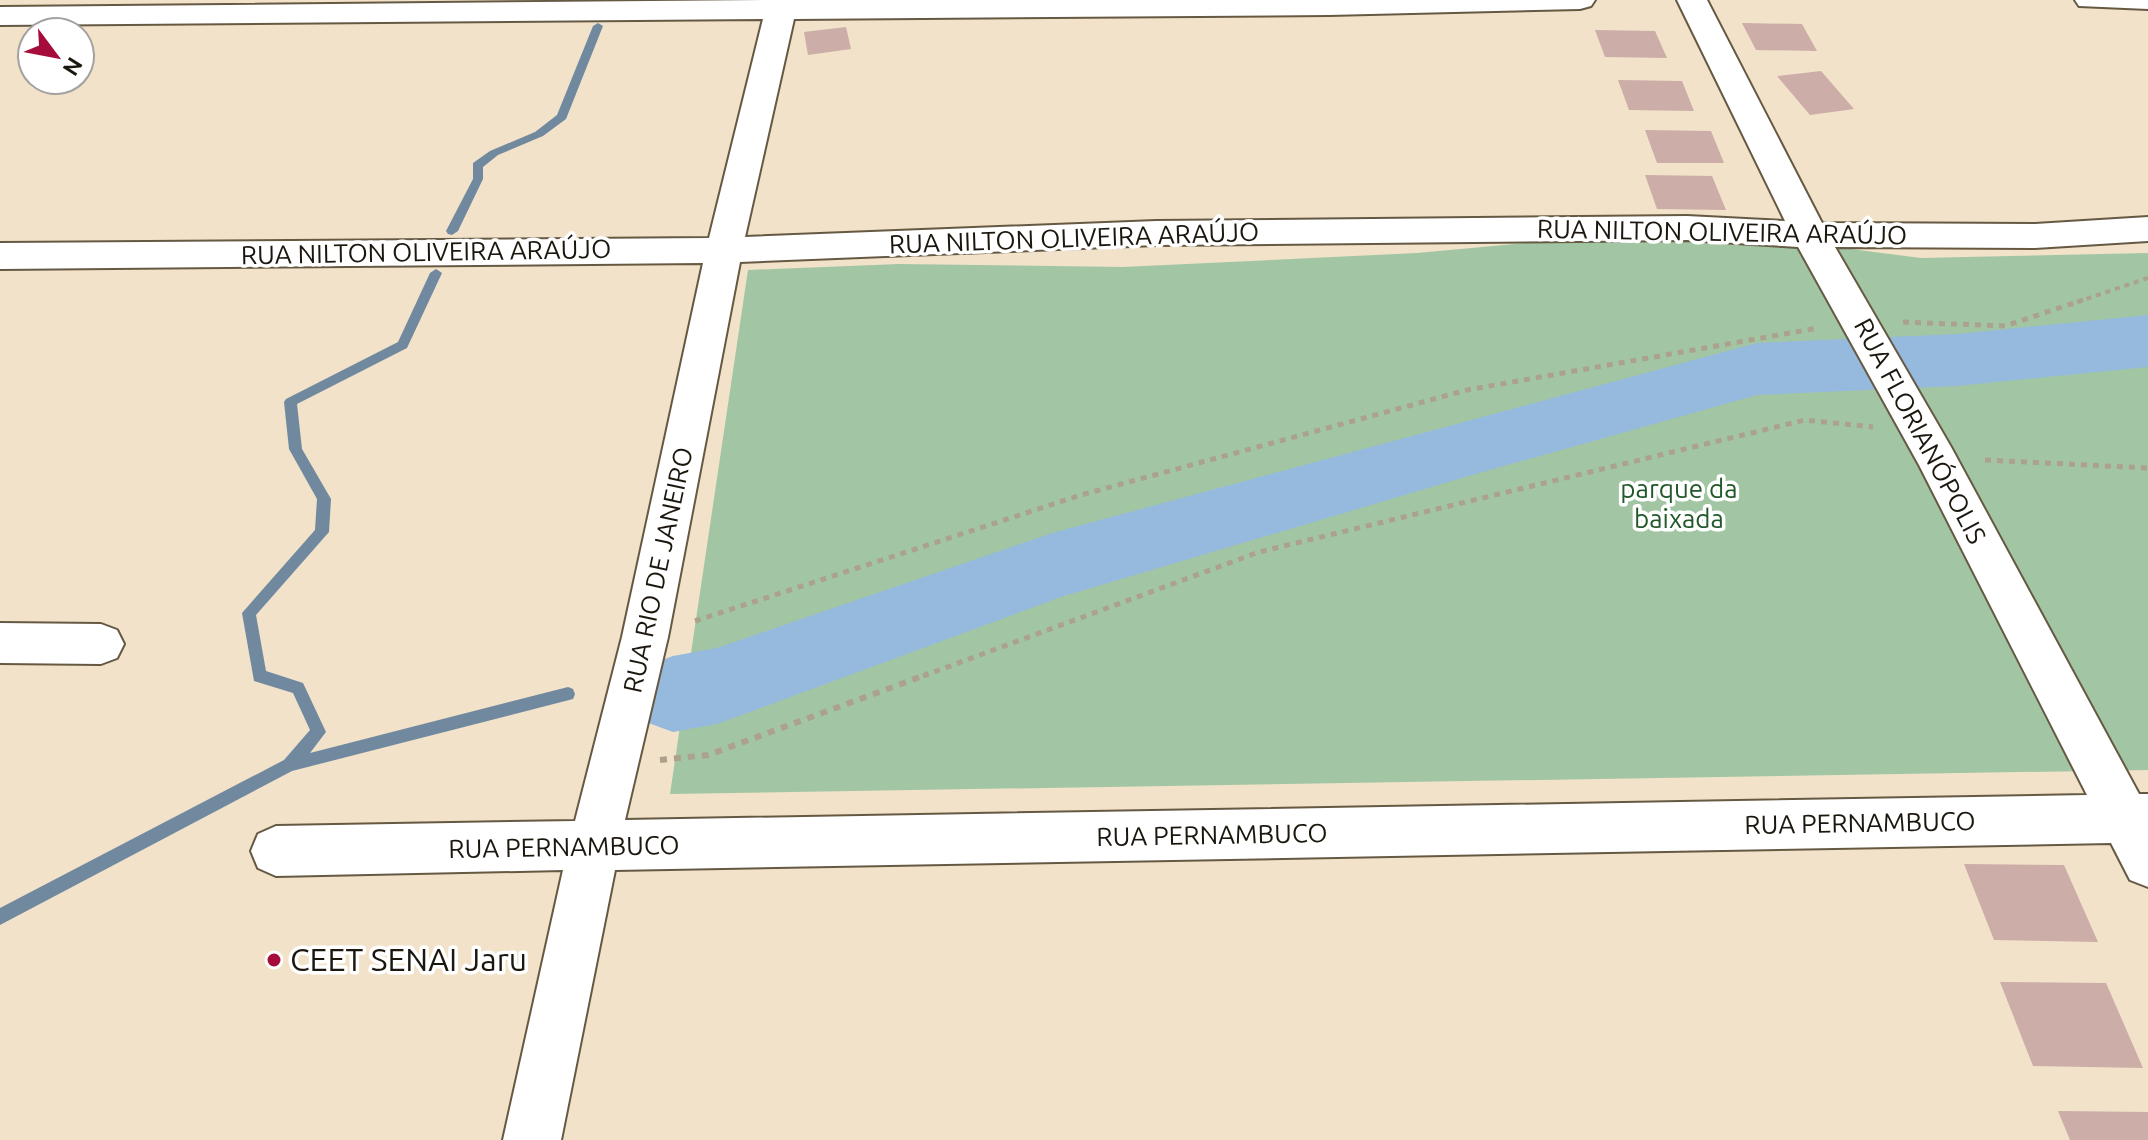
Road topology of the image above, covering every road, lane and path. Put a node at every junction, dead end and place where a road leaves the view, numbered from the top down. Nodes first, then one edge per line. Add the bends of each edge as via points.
1 (1580, 0) edge
2 (1692, 0) edge
3 (2090, 0) edge
4 (2148, 0) edge
5 (782, 5) edge
6 (0, 16) edge
7 (2148, 229) edge
8 (1810, 235) junction
9 (724, 250) junction
10 (0, 256) edge
11 (2148, 278) edge
12 (1864, 326) junction
13 (1920, 429) junction
14 (2148, 468) edge
15 (645, 637) junction
16 (0, 643) edge
17 (101, 644) dead end
18 (615, 765) junction
19 (2137, 818) edge
20 (594, 846) junction
21 (276, 851) dead end
22 (2148, 862) edge
23 (532, 1140) edge

1 - 5 street via 1329,6
2 - 8 street, RUA FLORIANÓPOLIS
3 - 4 street
5 - 6 street
5 - 9 street, RUA RIO DE JANEIRO
7 - 8 street, RUA NILTON OLIVEIRA ARAÚJO via 2035,236
8 - 9 street, RUA NILTON OLIVEIRA ARAÚJO via 1687,228 1156,233
8 - 12 street, RUA FLORIANÓPOLIS
9 - 10 street, RUA NILTON OLIVEIRA ARAÚJO
9 - 15 street, RUA RIO DE JANEIRO
11 - 12 path via 2005,326
12 - 13 street, RUA FLORIANÓPOLIS
12 - 15 path via 1467,390 1081,495
13 - 14 path
13 - 18 path via 1805,420 1259,552 708,755
13 - 19 street, RUA FLORIANÓPOLIS
15 - 18 street, RUA RIO DE JANEIRO
16 - 17 street
18 - 20 street, RUA RIO DE JANEIRO
19 - 20 street, RUA PERNAMBUCO
19 - 22 street, RUA FLORIANÓPOLIS
20 - 21 street, RUA PERNAMBUCO
20 - 23 street, RUA RIO DE JANEIRO

